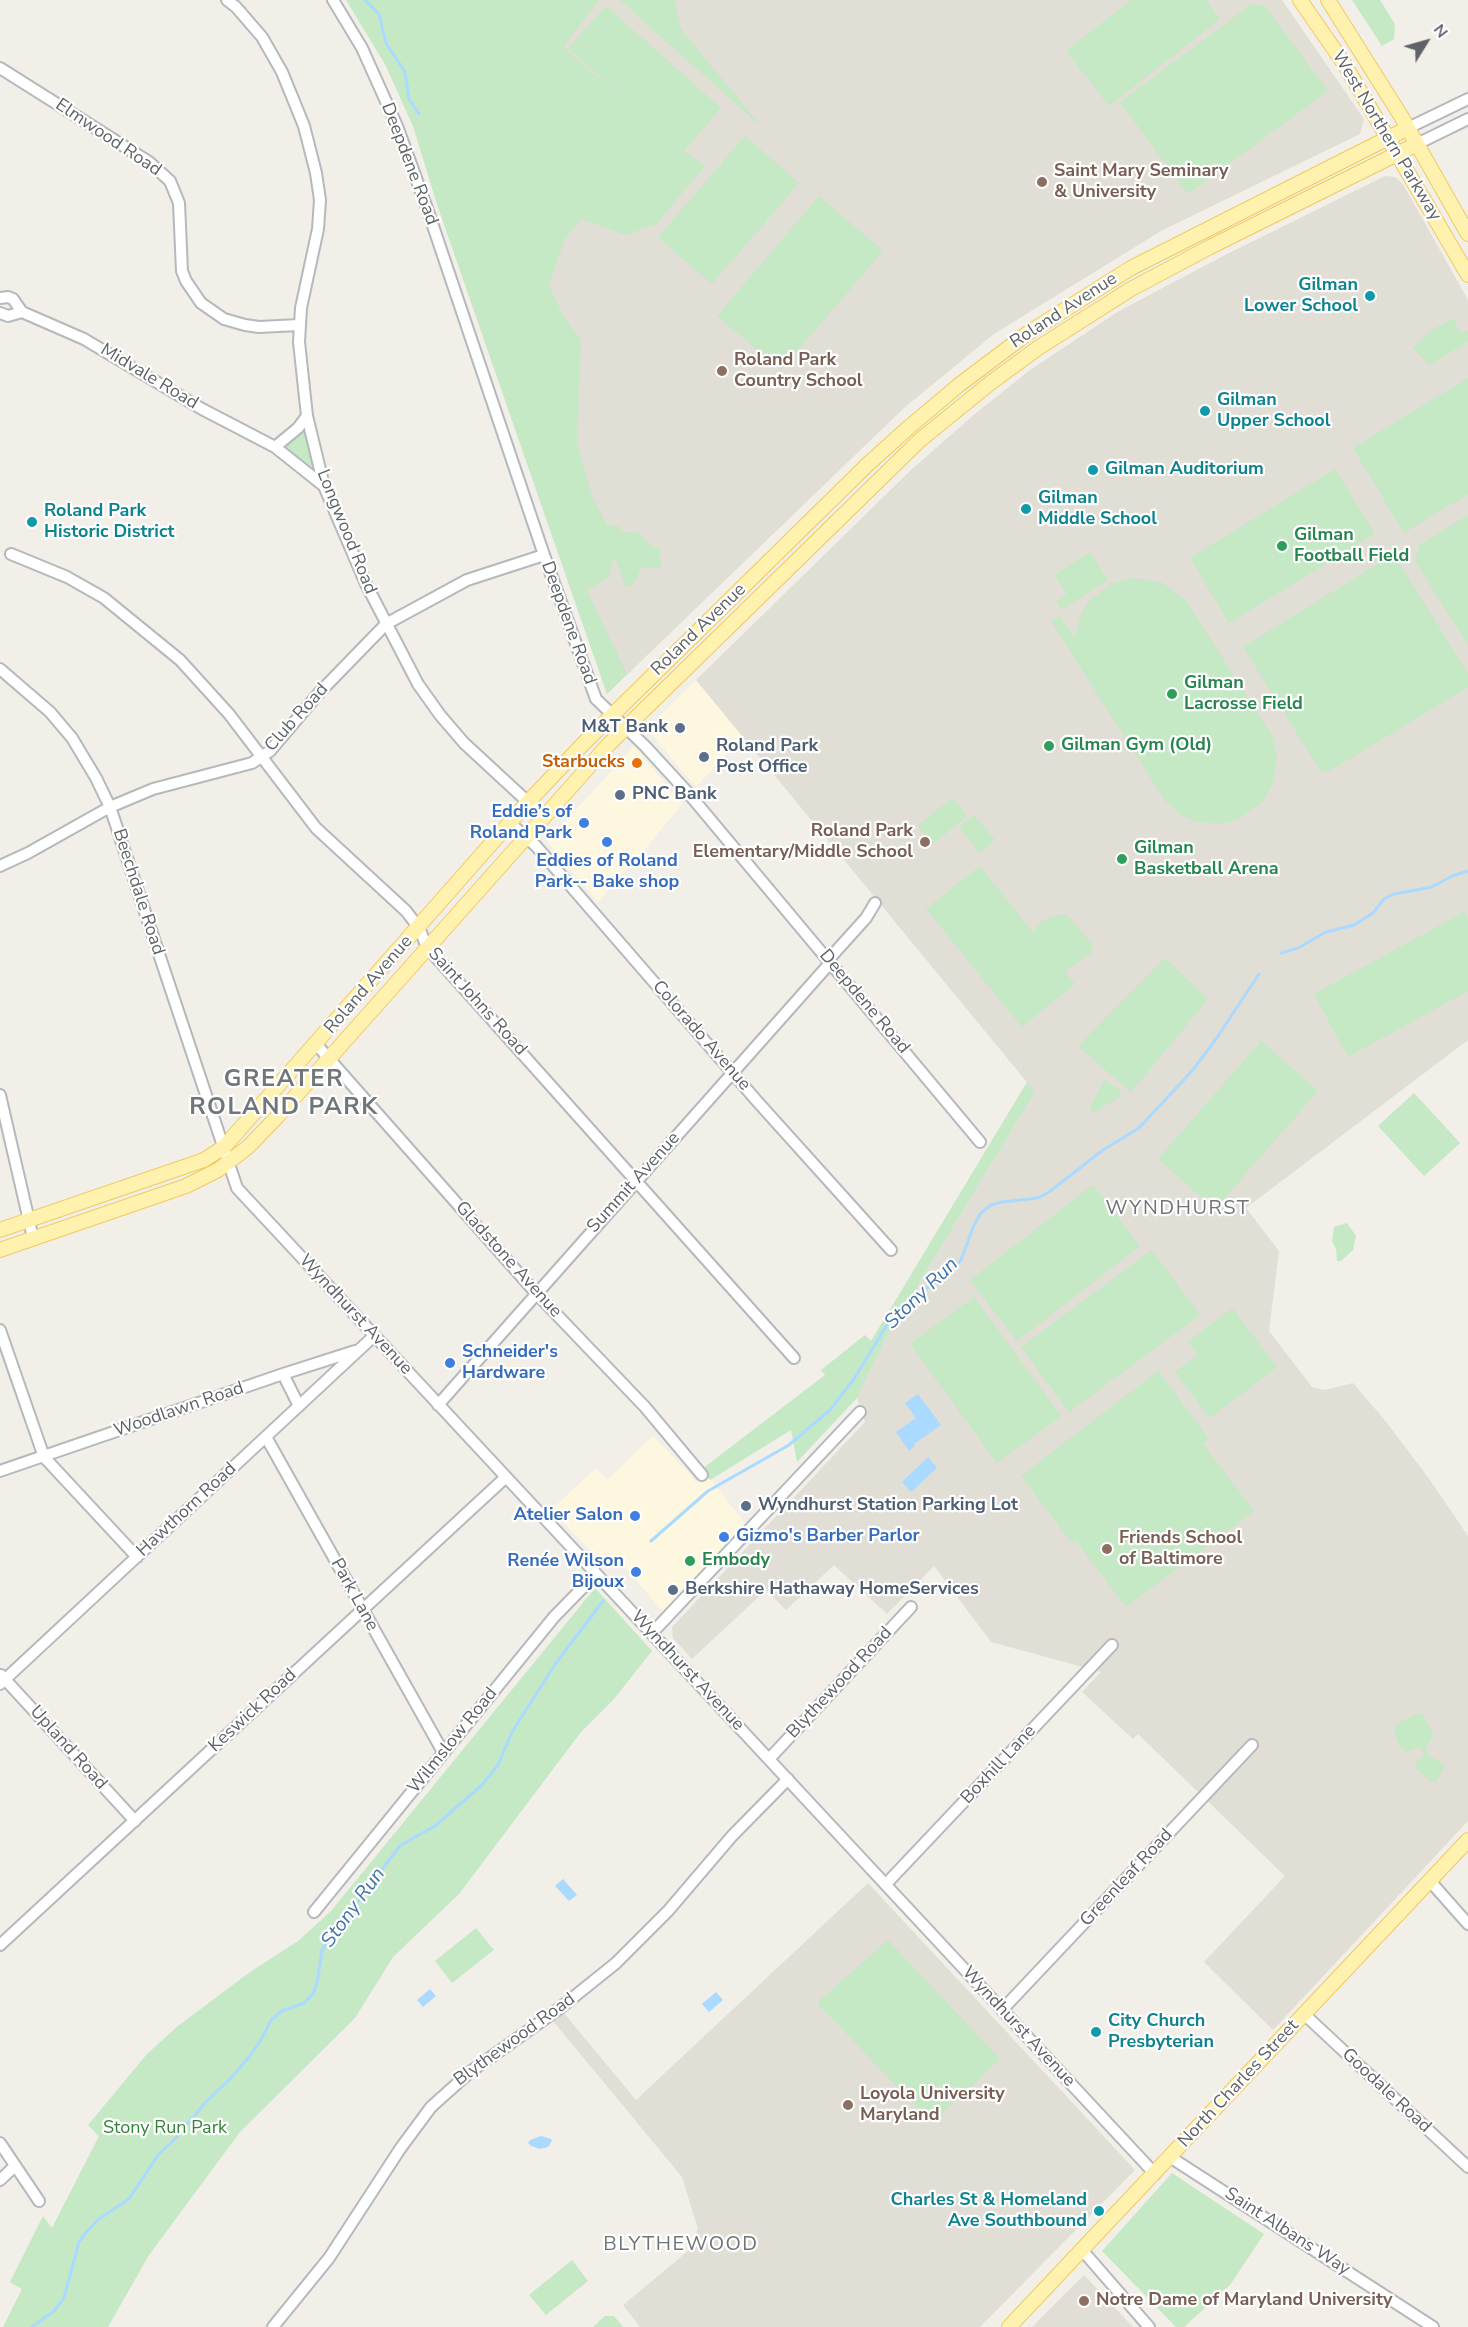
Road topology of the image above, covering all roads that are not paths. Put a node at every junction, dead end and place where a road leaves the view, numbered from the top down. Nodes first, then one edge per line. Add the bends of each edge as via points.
1 (227, 0) edge
2 (333, 0) edge
3 (1300, 0) edge
4 (1329, 0) edge
5 (0, 68) edge
6 (1468, 99) edge
7 (1468, 119) edge
8 (1408, 128) junction
9 (1389, 138) junction
10 (1417, 144) junction
11 (1398, 154) junction
12 (1468, 234) edge
13 (1468, 275) edge
14 (0, 298) edge
15 (22, 312) junction
16 (0, 313) edge
17 (299, 325) junction
18 (307, 416) junction
19 (275, 447) junction
20 (324, 486) junction
21 (11, 554) dead end
22 (544, 555) junction
23 (386, 624) junction
24 (0, 669) edge
25 (613, 715) junction
26 (626, 727) junction
27 (261, 758) junction
28 (528, 802) junction
29 (110, 807) junction
30 (543, 816) junction
31 (510, 824) junction
32 (525, 836) junction
33 (0, 866) edge
34 (875, 903) dead end
35 (419, 928) junction
36 (427, 947) junction
37 (830, 961) junction
38 (316, 1044) junction
39 (329, 1058) junction
40 (733, 1072) junction
41 (0, 1095) edge
42 (980, 1142) dead end
43 (224, 1147) junction
44 (228, 1162) junction
45 (635, 1181) junction
46 (28, 1220) junction
47 (0, 1230) edge
48 (33, 1238) junction
49 (0, 1250) edge
50 (891, 1250) dead end
51 (536, 1293) junction
52 (0, 1330) edge
53 (374, 1336) junction
54 (359, 1350) junction
55 (794, 1358) dead end
56 (283, 1374) junction
57 (438, 1405) junction
58 (298, 1406) junction
59 (860, 1412) dead end
60 (266, 1437) junction
61 (44, 1456) junction
62 (0, 1471) edge
63 (702, 1474) dead end
64 (506, 1477) junction
65 (137, 1557) junction
66 (596, 1574) junction
67 (911, 1606) dead end
68 (361, 1609) junction
69 (652, 1633) junction
70 (1112, 1645) dead end
71 (2, 1679) edge
72 (1252, 1745) dead end
73 (443, 1752) junction
74 (769, 1759) junction
75 (788, 1779) junction
76 (135, 1821) junction
77 (1468, 1840) edge
78 (1430, 1881) junction
79 (886, 1884) junction
80 (314, 1912) dead end
81 (1468, 1924) edge
82 (0, 1945) edge
83 (1002, 2010) junction
84 (1304, 2014) junction
85 (0, 2144) edge
86 (1170, 2157) junction
87 (15, 2166) junction
88 (1468, 2167) edge
89 (1155, 2174) junction
90 (0, 2180) edge
91 (39, 2201) dead end
92 (1083, 2251) junction
93 (273, 2327) edge
94 (1009, 2327) edge
95 (1149, 2327) edge
96 (1433, 2327) edge

1 - 17 street, Longwood Road via 273,53 311,148 320,214
2 - 22 street, Deepdene Road via 362,48 397,126
3 - 9 main road, West Northern Parkway
4 - 8 main road, West Northern Parkway
5 - 17 street, Elmwood Road via 148,162 170,181 179,203 182,271 201,303 224,319 244,325
6 - 8 street, Roland Avenue
7 - 10 street, Roland Avenue
8 - 9 main road, Roland Avenue
8 - 10 main road, West Northern Parkway
9 - 11 main road, West Northern Parkway
9 - 25 main road, Roland Avenue via 1131,268 996,356 908,428
10 - 11 main road, Roland Avenue
10 - 12 main road, West Northern Parkway
11 - 13 main road, West Northern Parkway
11 - 26 main road, Roland Avenue via 1131,289 1013,366 920,440
14 - 15 street, Midvale Road via 14,299
15 - 16 street, Midvale Road via 8,316
15 - 19 street, Midvale Road via 84,339
17 - 18 street, Longwood Road via 300,373
18 - 19 street
18 - 20 street, Longwood Road
19 - 20 street, Midvale Road
20 - 23 street, Longwood Road
21 - 27 street, Saint Johns Road via 67,577 127,615 194,674
22 - 23 street, Club Road via 467,580
22 - 25 street, Deepdene Road via 596,699
23 - 27 street, Club Road
23 - 28 street, Longwood Road via 418,684 440,715 477,756
24 - 29 street, Beechdale Road via 50,712 72,738
25 - 26 street, Deepdene Road
25 - 28 main road, Roland Avenue
26 - 30 main road, Roland Avenue
26 - 37 street, Deepdene Road via 689,794
27 - 29 street, Club Road via 153,789
27 - 35 street, Saint Johns Road via 316,828 406,911
28 - 30 street, Longwood Road
28 - 31 main road, Roland Avenue
29 - 33 street, Club Road
29 - 43 street, Beechdale Road
30 - 32 main road, Roland Avenue
31 - 32 street, Colorado Avenue
31 - 35 main road, Roland Avenue
32 - 36 main road, Roland Avenue
32 - 40 street, Colorado Avenue
34 - 37 street, Summit Avenue
35 - 36 street, Saint Johns Road
35 - 38 main road, Roland Avenue
36 - 39 main road, Roland Avenue
36 - 45 street, Saint Johns Road
37 - 40 street, Summit Avenue
37 - 42 street, Deepdene Road
38 - 39 street, Gladstone Avenue
38 - 43 main road, Roland Avenue
39 - 44 main road, Roland Avenue via 258,1137
39 - 51 street, Gladstone Avenue
40 - 45 street, Summit Avenue
40 - 50 street, Colorado Avenue
41 - 46 street
43 - 44 street, Beechdale Road
43 - 46 main road, Roland Avenue via 204,1160
44 - 48 main road, Roland Avenue via 186,1186
44 - 53 street, Wyndhurst Avenue via 237,1188
45 - 51 street, Summit Avenue
45 - 55 street, Saint Johns Road
46 - 47 main road, Roland Avenue
46 - 48 street
48 - 49 main road, Roland Avenue
51 - 57 street, Summit Avenue
51 - 63 street, Gladstone Avenue via 645,1407
52 - 61 street
53 - 54 street, Hawthorn Road
53 - 57 street, Wyndhurst Avenue
54 - 56 street, Woodlawn Road
54 - 58 street, Hawthorn Road
56 - 58 street
56 - 61 street, Woodlawn Road
57 - 64 street, Wyndhurst Avenue
58 - 60 street, Hawthorn Road
59 - 69 street
60 - 65 street, Hawthorn Road
60 - 68 street, Park Lane
61 - 62 street, Woodlawn Road
61 - 65 street
64 - 66 street, Wyndhurst Avenue
64 - 68 street, Keswick Road
65 - 71 street, Hawthorn Road
66 - 69 street, Wyndhurst Avenue
66 - 73 street, Wilmslow Road via 554,1617
67 - 74 street, Blythewood Road
68 - 73 street, Park Lane
68 - 76 street, Keswick Road
69 - 74 street, Wyndhurst Avenue
70 - 79 street, Boxhill Lane
71 - 76 street, Upland Road
72 - 83 street, Greenleaf Road
73 - 80 street, Wilmslow Road
74 - 75 street, Wyndhurst Avenue
75 - 79 street, Wyndhurst Avenue
75 - 93 street, Blythewood Road via 616,1963 465,2076 431,2107 329,2258
76 - 82 street, Keswick Road
77 - 78 main road, North Charles Street
78 - 81 street
78 - 84 main road, North Charles Street
79 - 83 street, Wyndhurst Avenue
83 - 89 street, Wyndhurst Avenue
84 - 86 main road, North Charles Street
84 - 88 street, Goodale Road
85 - 87 street
86 - 89 main road, North Charles Street
86 - 96 street, Saint Albans Way
87 - 90 street
87 - 91 street
89 - 92 main road, North Charles Street
92 - 94 main road, North Charles Street
92 - 95 street

